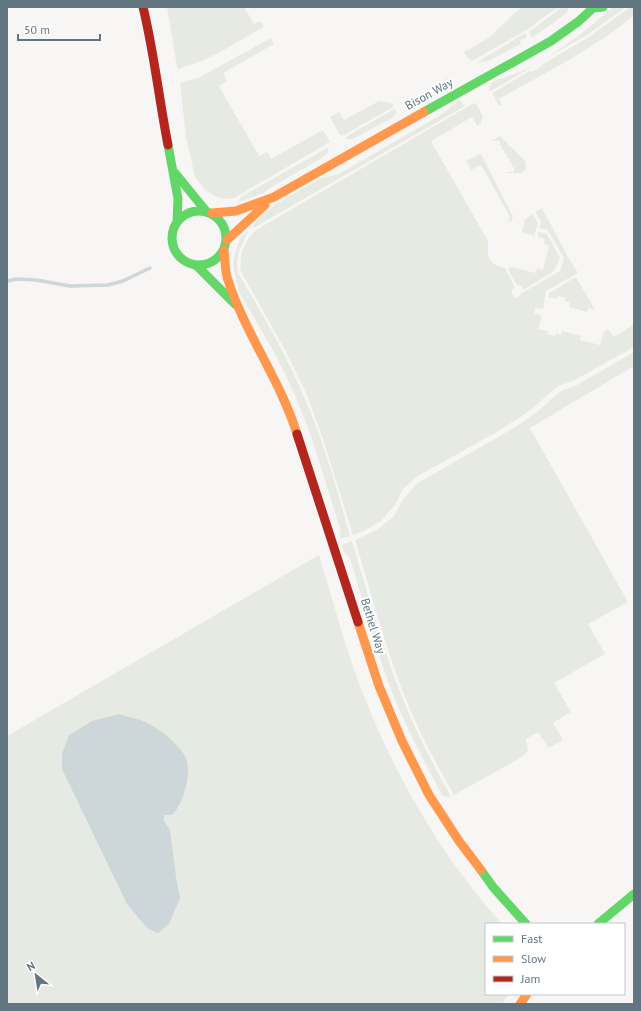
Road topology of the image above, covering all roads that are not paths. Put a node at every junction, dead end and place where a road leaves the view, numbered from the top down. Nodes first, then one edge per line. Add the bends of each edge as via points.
1 (143, 7) edge
2 (603, 7) edge
3 (593, 8) edge
4 (174, 171) junction
5 (274, 197) junction
6 (209, 212) junction
7 (177, 222) junction
8 (227, 240) junction
9 (224, 250) junction
10 (197, 266) junction
11 (241, 312) junction
12 (634, 894) edge
13 (525, 923) edge
14 (599, 923) edge
15 (526, 995) edge
16 (520, 1004) edge

1 - 4 street
2 - 3 street, Bison Way
3 - 5 street, Bison Way via 550,41
4 - 6 street
4 - 7 street via 178,199
5 - 6 street, Bison Way via 236,211
5 - 8 street, Bison Way
6 - 7 street via 190,212
6 - 8 street via 225,227
7 - 10 street via 172,235 174,250 184,261
8 - 9 street
9 - 10 street via 216,260
9 - 11 street, Bethel Way via 227,276
10 - 11 street, Bethel Way
11 - 13 street, Bethel Way via 293,420 379,686 402,741 429,795 459,841 493,887
12 - 14 street
15 - 16 street

